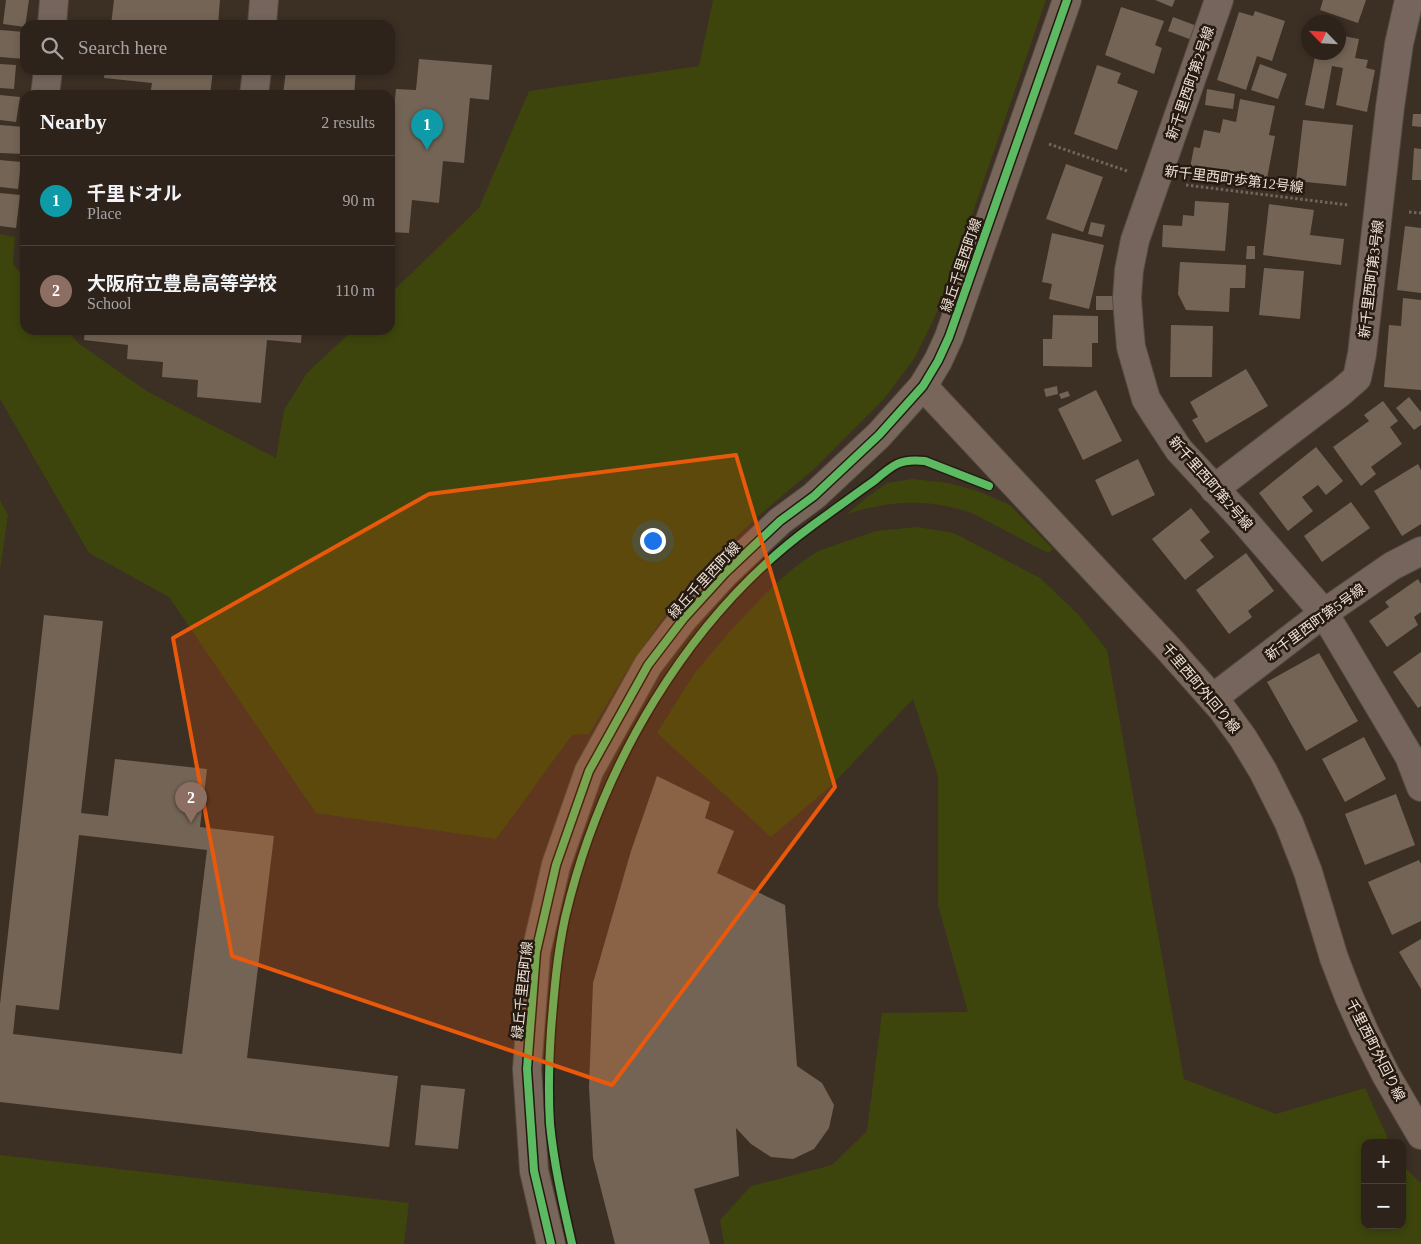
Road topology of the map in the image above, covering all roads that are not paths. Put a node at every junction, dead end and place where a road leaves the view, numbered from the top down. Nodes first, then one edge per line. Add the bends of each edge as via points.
1 (54, 0) edge
2 (264, 0) edge
3 (1067, 0) edge
4 (1219, 0) edge
5 (1409, 0) edge
6 (52, 20) edge
7 (262, 20) edge
8 (47, 75) edge
9 (256, 75) edge
10 (46, 90) edge
11 (255, 90) edge
12 (923, 386) junction
13 (1214, 489) junction
14 (1421, 551) edge
15 (1324, 613) junction
16 (1213, 698) junction
17 (1421, 788) edge
18 (1421, 1135) edge
19 (551, 1244) edge

1 - 6 street
2 - 7 street
3 - 12 street, 緑丘千里西町線 via 949,338
4 - 13 street, 新千里西町第2号線 via 1135,240 1127,298 1131,348 1146,399 1179,450
5 - 13 street, 新千里西町第3号線 via 1390,108 1357,378
8 - 10 street
9 - 11 street
12 - 16 street, 千里西町外回り線
12 - 19 street, 緑丘千里西町線 via 879,435 814,496 780,521 725,573 684,618 648,665 590,771 556,865 536,952 527,1069 534,1172
13 - 15 street, 新千里西町第2号線
14 - 15 street, 新千里西町第5号線 via 1392,566
15 - 16 street, 新千里西町第5号線
15 - 17 street, 新千里西町第2号線 via 1409,756
16 - 18 street, 千里西町外回り線 via 1243,738 1282,810 1305,864 1354,1010 1386,1076

